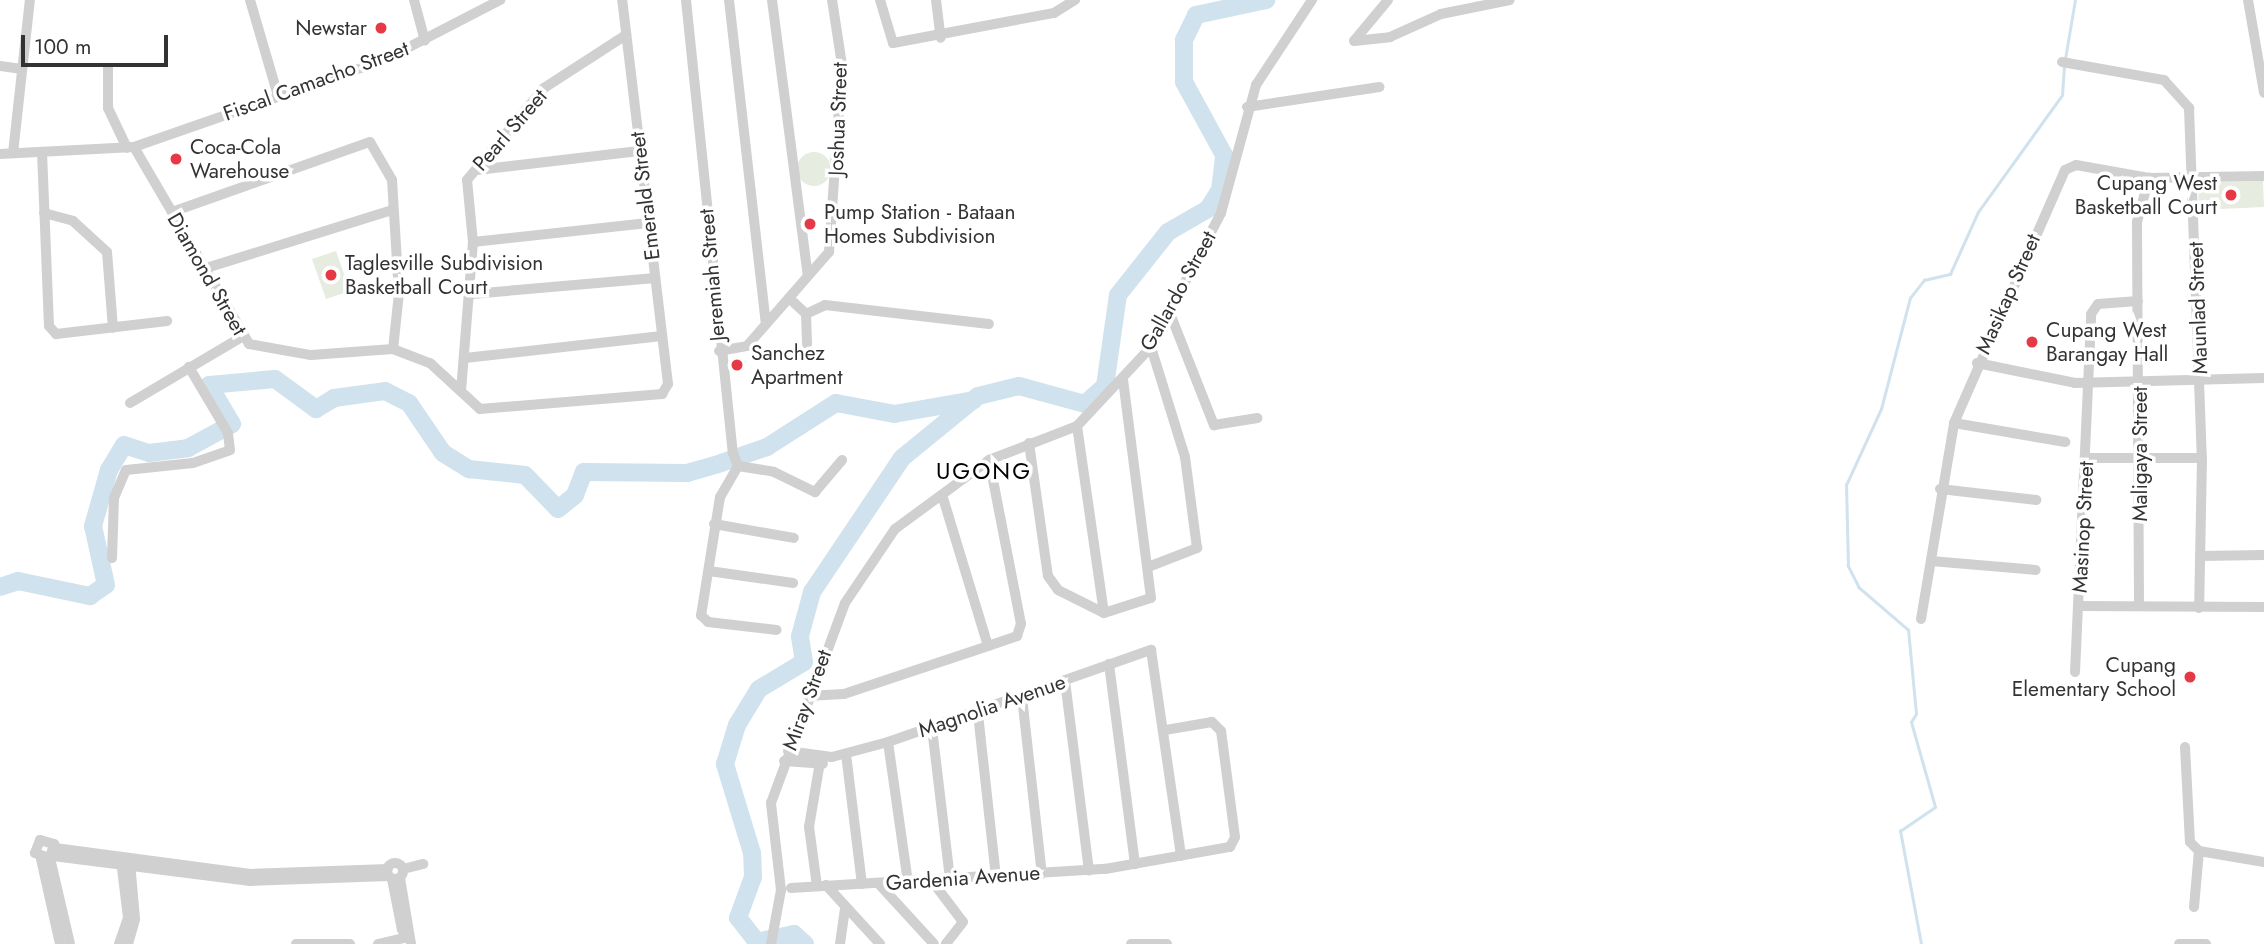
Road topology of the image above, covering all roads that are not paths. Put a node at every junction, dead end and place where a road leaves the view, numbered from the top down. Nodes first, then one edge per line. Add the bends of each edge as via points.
1 (30, 0) edge
2 (250, 0) edge
3 (414, 0) edge
4 (500, 0) edge
5 (622, 0) edge
6 (686, 0) edge
7 (729, 0) edge
8 (772, 0) edge
9 (832, 0) edge
10 (880, 0) edge
11 (936, 0) edge
12 (1075, 0) edge
13 (1312, 0) edge
14 (1388, 0) edge
15 (1510, 0) edge
16 (2248, 0) edge
17 (626, 34) junction
18 (941, 38) junction
19 (425, 41) junction
20 (2062, 62) dead end
21 (0, 66) edge
22 (108, 68) dead end
23 (22, 69) junction
24 (1379, 88) dead end
25 (2264, 93) edge
26 (278, 96) junction
27 (1247, 107) junction
28 (131, 148) junction
29 (639, 151) junction
30 (42, 152) junction
31 (13, 153) junction
32 (0, 154) edge
33 (477, 170) junction
34 (2264, 176) edge
35 (2193, 177) junction
36 (2150, 178) junction
37 (393, 210) junction
38 (172, 212) junction
39 (44, 213) junction
40 (648, 223) junction
41 (473, 242) junction
42 (203, 269) junction
43 (808, 276) junction
44 (655, 278) junction
45 (472, 295) junction
46 (789, 298) junction
47 (2138, 301) junction
48 (1169, 311) junction
49 (806, 314) junction
50 (167, 321) dead end
51 (766, 324) junction
52 (989, 324) dead end
53 (113, 328) junction
54 (662, 336) junction
55 (240, 338) junction
56 (807, 344) dead end
57 (1151, 347) junction
58 (393, 349) junction
59 (719, 351) junction
60 (465, 358) junction
61 (1977, 363) junction
62 (189, 367) junction
63 (2264, 377) edge
64 (1122, 380) junction
65 (2200, 381) junction
66 (2140, 382) junction
67 (2090, 383) junction
68 (461, 391) junction
69 (666, 391) joint
70 (130, 403) dead end
71 (1257, 418) dead end
72 (1954, 423) junction
73 (1077, 426) junction
74 (2065, 442) dead end
75 (1029, 443) junction
76 (2087, 458) junction
77 (2141, 458) junction
78 (2202, 458) junction
79 (736, 459) junction
80 (842, 460) dead end
81 (989, 460) junction
82 (1940, 489) junction
83 (943, 498) junction
84 (2036, 500) dead end
85 (713, 524) junction
86 (794, 538) dead end
87 (2264, 555) edge
88 (2200, 556) junction
89 (112, 558) dead end
90 (1931, 561) junction
91 (1148, 567) junction
92 (2036, 570) dead end
93 (709, 571) junction
94 (793, 583) dead end
95 (2078, 606) junction
96 (2138, 606) junction
97 (2264, 607) edge
98 (2199, 608) junction
99 (1104, 613) junction
100 (1921, 619) dead end
101 (776, 630) dead end
102 (988, 646) junction
103 (1109, 664) junction
104 (2075, 672) dead end
105 (1065, 681) junction
106 (806, 696) junction
107 (1021, 697) junction
108 (978, 714) junction
109 (932, 728) junction
110 (1165, 730) junction
111 (888, 742) junction
112 (2185, 747) dead end
113 (846, 754) junction
114 (786, 756) junction
115 (825, 760) junction
116 (2199, 851) junction
117 (1181, 856) junction
118 (126, 861) junction
119 (2264, 862) edge
120 (423, 864) dead end
121 (1135, 864) junction
122 (1089, 870) junction
123 (394, 874) junction
124 (1042, 874) junction
125 (996, 877) junction
126 (950, 880) junction
127 (932, 881) junction
128 (908, 882) junction
129 (862, 884) junction
130 (879, 884) junction
131 (822, 886) junction
132 (791, 888) dead end
133 (845, 907) junction
134 (2194, 907) dead end
135 (132, 918) junction
136 (60, 922) junction
137 (407, 942) edge
138 (308, 943) edge
139 (60, 944) edge
140 (70, 944) edge
141 (118, 944) edge
142 (128, 944) edge
143 (296, 944) edge
144 (350, 944) edge
145 (378, 944) edge
146 (771, 944) edge
147 (840, 944) edge
148 (880, 944) edge
149 (934, 944) edge
150 (946, 944) edge
151 (1131, 944) edge
152 (1167, 944) edge
153 (2179, 944) edge
154 (2206, 944) edge

1 - 23 street
2 - 26 street
3 - 19 street
4 - 19 street, Fiscal Camacho Street
5 - 17 street, Emerald Street
6 - 59 street, Jeremiah Street
7 - 51 street
8 - 43 street
9 - 43 street, Joshua Street via 842,65 838,167 829,252
10 - 18 street via 893,44
11 - 18 street
12 - 18 street via 1054,13
13 - 27 street, Gallardo Street via 1269,57
14 - 15 street via 1354,41 1390,37 1441,14
16 - 25 street
17 - 29 street, Emerald Street
17 - 33 street, Pearl Street via 544,88
19 - 26 street, Fiscal Camacho Street
20 - 35 street, Maunlad Street via 2164,80 2176,88 2189,108
21 - 23 street
22 - 28 street, Diamond Street via 108,108
23 - 31 street
24 - 27 street
26 - 28 street, Fiscal Camacho Street
27 - 48 street, Gallardo Street via 1221,213
28 - 30 street, Fiscal Camacho Street
28 - 38 street, Diamond Street
29 - 33 street
29 - 40 street, Emerald Street
30 - 31 street, Fiscal Camacho Street
30 - 39 street
31 - 32 street, Fiscal Camacho Street
33 - 41 street, Pearl Street via 467,180
34 - 35 street, Masikap Street
35 - 36 street, Masikap Street
35 - 65 street, Maunlad Street
36 - 47 street, Maligaya Street via 2137,222
36 - 61 street, Masikap Street via 2076,165 2065,170
37 - 38 street via 392,180 370,142
37 - 42 street
37 - 58 street via 399,293
38 - 42 street, Diamond Street
39 - 53 street via 73,221 107,252
39 - 53 street via 49,326 56,334
40 - 41 street
40 - 44 street, Emerald Street
41 - 45 street, Pearl Street
42 - 55 street, Diamond Street
43 - 46 street, Joshua Street
44 - 45 street
44 - 54 street, Emerald Street
45 - 60 street, Pearl Street
46 - 49 street
46 - 51 street, Joshua Street
47 - 66 street, Maligaya Street
47 - 67 street, Masinop Street via 2092,306
48 - 57 street, Gallardo Street
48 - 71 street via 1214,425
49 - 52 street via 825,305
49 - 56 street
50 - 53 street
51 - 59 street, Joshua Street via 741,350
54 - 60 street
54 - 69 street, Emerald Street
55 - 58 street, Diamond Street via 281,353
55 - 62 street
57 - 64 street, Gallardo Street
57 - 91 street via 1185,457 1197,548
58 - 68 street, Diamond Street via 430,363
59 - 79 street, Jeremiah Street
60 - 68 street, Pearl Street
61 - 67 street
61 - 72 street, Masikap Street
62 - 70 street
62 - 89 street via 225,430 230,450 222,456 123,473 114,498
63 - 65 street
64 - 73 street, Gallardo Street
64 - 91 street
65 - 66 street
65 - 78 street, Maunlad Street
66 - 67 street
66 - 77 street, Maligaya Street
67 - 76 street, Masinop Street
68 - 69 street, Diamond Street via 480,409
72 - 74 street
72 - 82 street, Masikap Street
73 - 75 street, Gallardo Street
73 - 99 street
75 - 81 street, Gallardo Street
75 - 99 street via 1048,576 1058,590
76 - 77 street
76 - 95 street, Masinop Street
77 - 78 street
77 - 96 street, Maligaya Street
78 - 88 street, Maunlad Street
79 - 80 street via 818,492
79 - 85 street
81 - 83 street, Gallardo Street
81 - 102 street via 1021,624 1017,636
82 - 84 street
82 - 90 street, Masikap Street
83 - 102 street
83 - 106 street, Miray Street via 881,544 845,603
85 - 86 street
85 - 93 street
87 - 88 street
88 - 98 street, Maunlad Street
90 - 92 street
90 - 100 street, Masikap Street
91 - 99 street via 1151,598
93 - 94 street
93 - 101 street via 703,619
95 - 96 street, Masinop Street
95 - 104 street
96 - 98 street, Masinop Street
97 - 98 street, Masinop Street
102 - 106 street via 844,694
103 - 105 street, Magnolia Avenue
103 - 110 street, Magnolia Avenue via 1151,650
103 - 121 street
105 - 107 street, Magnolia Avenue
105 - 122 street
106 - 114 street, Miray Street
107 - 108 street, Magnolia Avenue
107 - 124 street
108 - 109 street, Magnolia Avenue
108 - 125 street
109 - 111 street, Magnolia Avenue
109 - 126 street
110 - 117 street
110 - 117 street, Gardenia Avenue via 1217,725 1230,797 1233,844
111 - 113 street, Magnolia Avenue
111 - 128 street
112 - 116 street via 2190,842
113 - 115 street, Magnolia Avenue
113 - 129 street
114 - 115 street, Magnolia Avenue
114 - 146 street, Miray Street via 771,803 781,890
115 - 131 street via 809,827
116 - 119 street
116 - 134 street
117 - 121 street, Gardenia Avenue
118 - 123 street via 250,878
118 - 135 street
118 - 136 street via 49,855
120 - 123 street
121 - 122 street, Gardenia Avenue
122 - 124 street, Gardenia Avenue
123 - 137 street
124 - 125 street, Gardenia Avenue
125 - 126 street, Gardenia Avenue
126 - 127 street, Gardenia Avenue
127 - 128 street, Gardenia Avenue
127 - 150 street via 963,922
128 - 130 street, Gardenia Avenue
129 - 130 street, Gardenia Avenue
129 - 131 street, Gardenia Avenue
130 - 149 street
131 - 132 street, Gardenia Avenue
131 - 133 street
133 - 147 street
133 - 148 street
135 - 141 street
135 - 142 street
136 - 139 street
136 - 140 street
137 - 145 street
138 - 143 street
138 - 144 street
151 - 152 street
153 - 154 street

